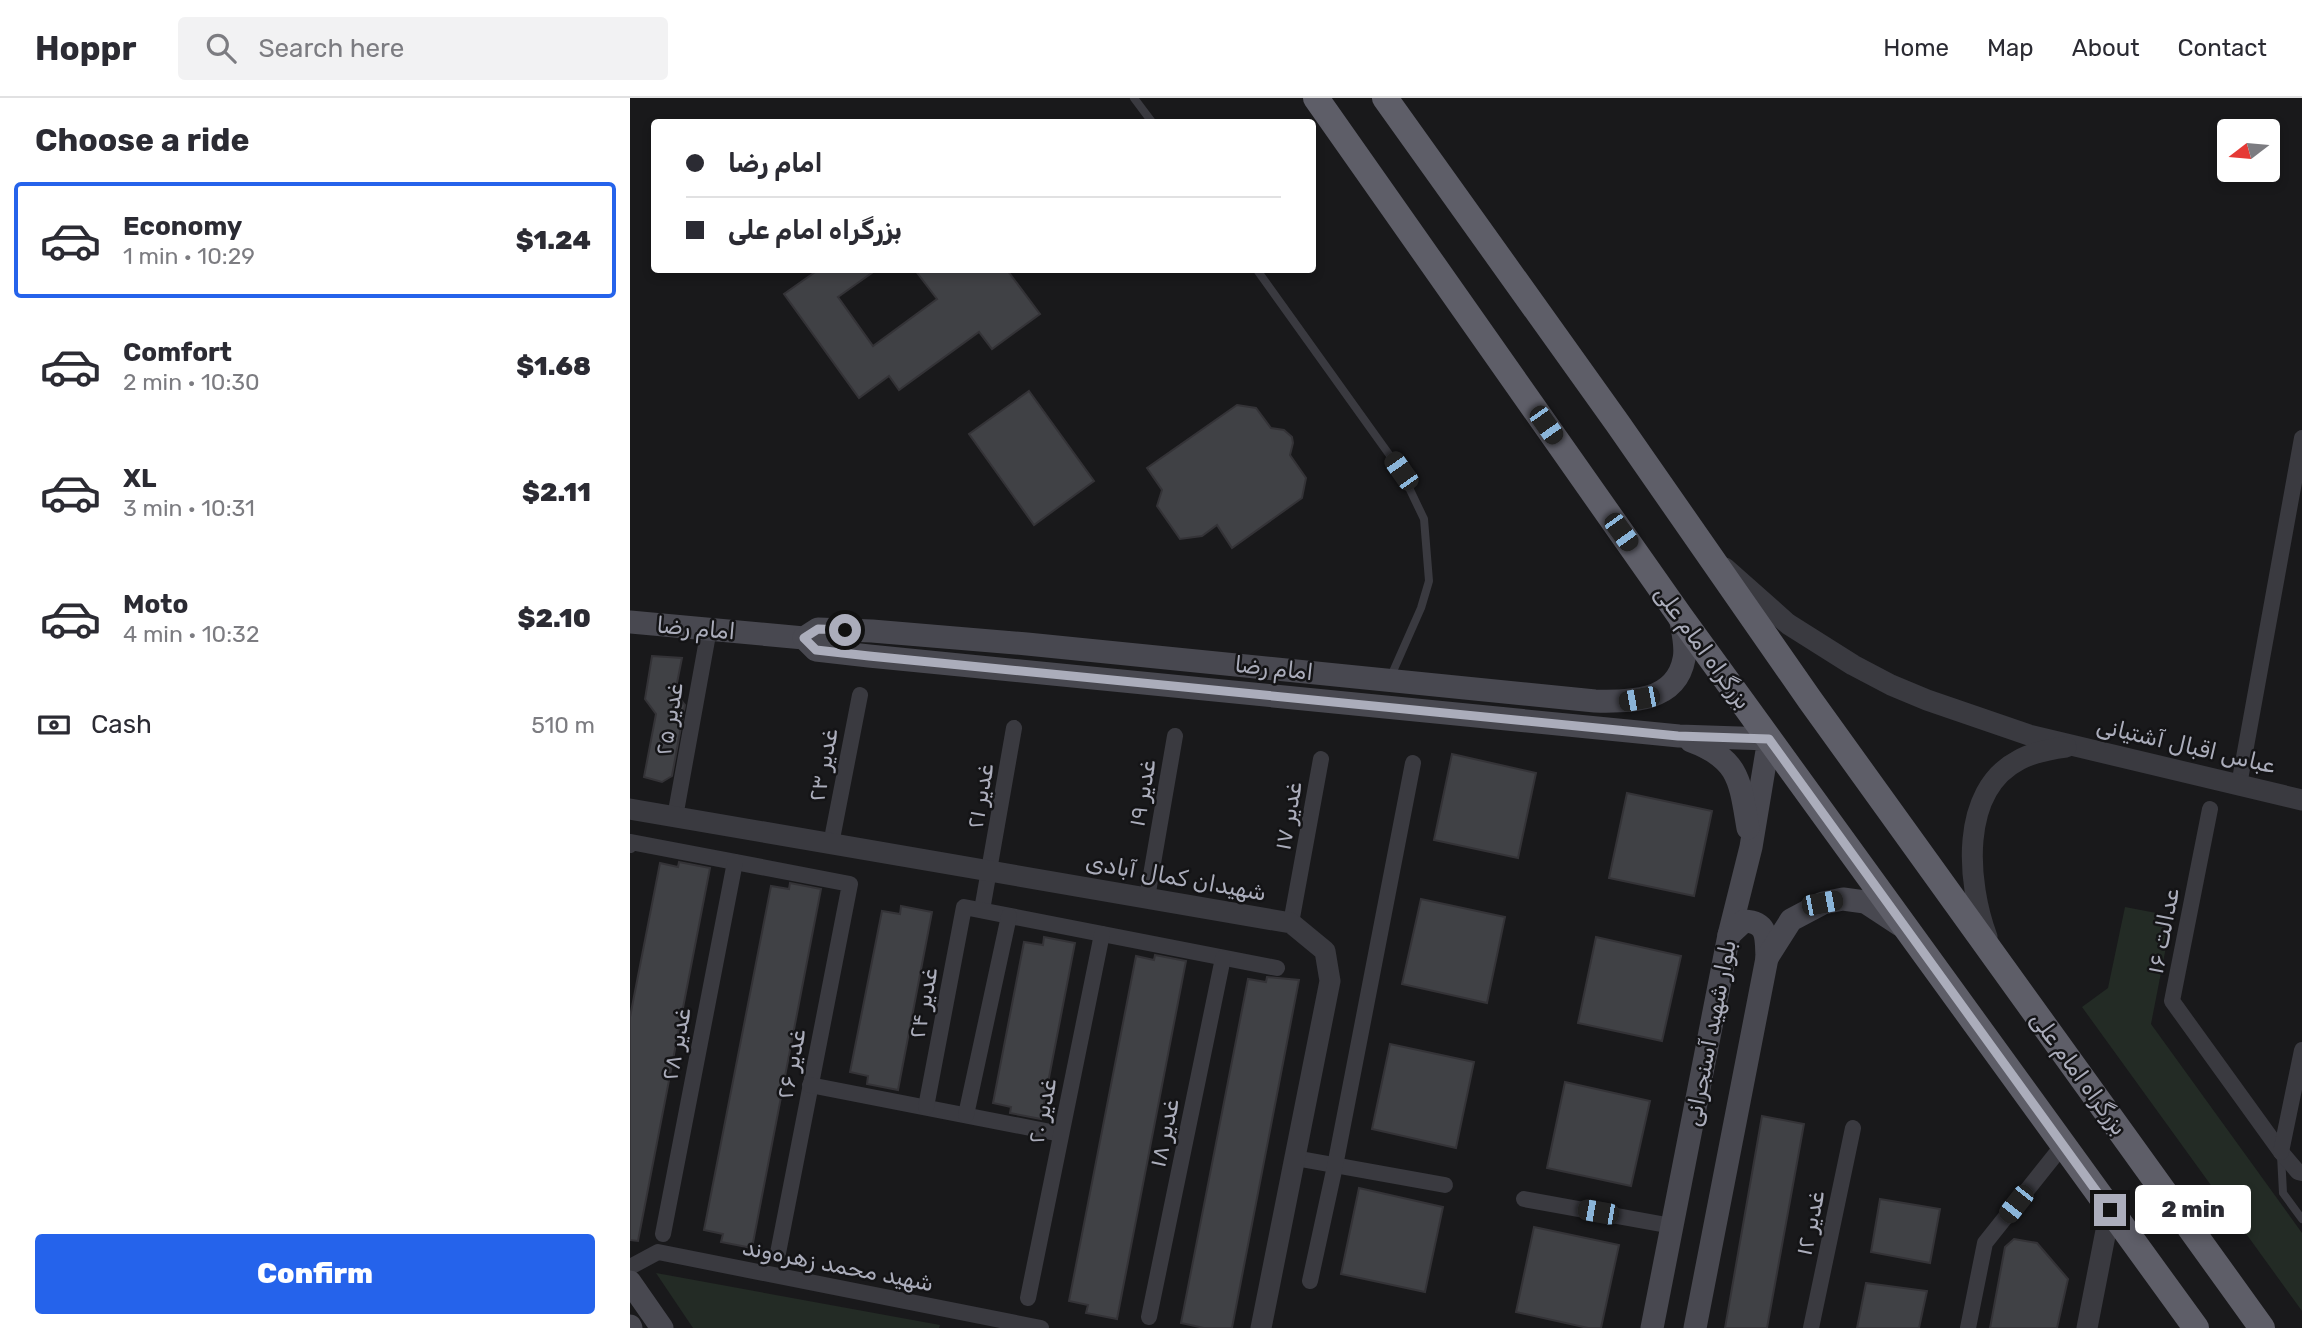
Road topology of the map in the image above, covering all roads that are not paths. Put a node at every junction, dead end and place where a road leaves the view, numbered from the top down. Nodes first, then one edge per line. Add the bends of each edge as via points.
1 (1134, 98) edge
2 (1316, 98) edge
3 (1385, 98) edge
4 (1150, 119) edge
5 (1259, 273) edge
6 (2302, 438) edge
7 (1709, 555) junction
8 (1680, 616) junction
9 (630, 622) edge
10 (709, 629) junction
11 (804, 638) junction
12 (1390, 680) junction
13 (860, 695) dead end
14 (1595, 701) junction
15 (1014, 728) dead end
16 (1594, 728) junction
17 (1175, 736) dead end
18 (1678, 736) junction
19 (1769, 739) junction
20 (2075, 746) junction
21 (1321, 759) dead end
22 (1413, 763) dead end
23 (2239, 785) junction
24 (2302, 800) edge
25 (630, 809) edge
26 (2210, 809) dead end
27 (675, 817) junction
28 (630, 843) edge
29 (831, 844) junction
30 (1751, 848) junction
31 (735, 862) junction
32 (990, 871) junction
33 (1147, 898) junction
34 (982, 910) junction
35 (1009, 916) junction
36 (1291, 923) junction
37 (1906, 929) junction
38 (1102, 934) junction
39 (1729, 935) junction
40 (1993, 953) junction
41 (1223, 958) junction
42 (1767, 958) junction
43 (1277, 968) dead end
44 (2302, 1050) edge
45 (810, 1084) junction
46 (926, 1107) junction
47 (967, 1115) junction
48 (1853, 1128) dead end
49 (1061, 1134) junction
50 (2063, 1145) junction
51 (2281, 1152) junction
52 (1295, 1158) junction
53 (1335, 1166) junction
54 (2302, 1173) edge
55 (1445, 1185) dead end
56 (1524, 1199) dead end
57 (2110, 1210) junction
58 (2302, 1219) edge
59 (1672, 1226) junction
60 (663, 1234) dead end
61 (778, 1253) dead end
62 (630, 1268) edge
63 (1310, 1281) dead end
64 (630, 1282) edge
65 (1028, 1297) dead end
66 (1149, 1317) dead end
67 (657, 1326) edge
68 (1041, 1328) edge
69 (1261, 1328) edge
70 (1652, 1328) edge
71 (1695, 1328) edge
72 (1811, 1328) edge
73 (1968, 1328) edge
74 (2087, 1328) edge
75 (2196, 1328) edge
76 (2262, 1328) edge

1 - 4 lane
2 - 8 highway, بزرگراه امام علی
3 - 7 highway, بزرگراه امام علی
5 - 12 lane via 1401,471 1424,519 1429,581
6 - 23 street
7 - 20 street via 1788,624 1891,685 2016,731
7 - 40 highway, بزرگراه امام علی
8 - 14 main road, امام رضا via 1684,658 1673,683 1653,696
8 - 19 highway, بزرگراه امام علی
9 - 10 main road, امام رضا
10 - 11 main road, امام رضا
10 - 27 street, غدیر ۲۵
11 - 12 main road, امام رضا via 818,629 872,631
11 - 16 main road, امام رضا via 816,650
12 - 14 main road, امام رضا
13 - 29 street, غدیر ۲۳
14 - 16 main road via 1603,716
15 - 32 street, غدیر ۲۱
16 - 18 main road, امام رضا
17 - 33 street, غدیر ۱۹
18 - 19 main road, امام رضا
18 - 30 main road via 1711,749 1733,770 1740,783
19 - 30 main road, بلوار شهید آسنجرانی
19 - 37 highway, بزرگراه امام علی
20 - 23 street, عباس اقبال آشتیانی
20 - 40 street, عباس اقبال آشتیانی via 2018,760 1998,778 1977,812 1974,895
21 - 36 street, غدیر ۱۷
22 - 53 street
23 - 24 street, عباس اقبال آشتیانی
25 - 27 street, شهیدان کمال آبادی
26 - 51 street, عدالت ۱۶ via 2172,1001
27 - 29 street, شهیدان کمال آبادی
28 - 31 street
29 - 32 street, شهیدان کمال آبادی
30 - 39 main road, بلوار شهید آسنجرانی
31 - 45 street, غدیر ۲۶ via 850,884
31 - 60 street, غدیر ۲۸
32 - 33 street, شهیدان کمال آبادی
32 - 34 street, غدیر ۲۱
33 - 36 street, شهیدان کمال آبادی
34 - 35 street
34 - 46 street, غدیر ۲۴ via 964,907
35 - 38 street
35 - 47 street
36 - 52 street, شهیدان کمال آبادی via 1325,951 1330,981
37 - 42 main road, بلوار شهید آسنجرانی via 1865,902 1822,903 1791,920
37 - 50 highway, بزرگراه امام علی
38 - 41 street
38 - 49 street, غدیر ۲۰
39 - 42 main road via 1744,921 1755,921 1765,935
39 - 59 main road, بلوار شهید آسنجرانی
40 - 76 highway, بزرگراه امام علی
41 - 43 street
41 - 66 street, غدیر ۱۸
42 - 71 main road, بلوار شهید آسنجرانی
44 - 51 street
45 - 46 street
45 - 61 street, غدیر ۲۶
46 - 47 street
47 - 49 street
48 - 72 street, غدیر ۱۲
49 - 65 street, غدیر ۲۰
50 - 57 highway, بزرگراه امام علی
50 - 73 street via 1985,1243
51 - 54 street, عدالت ۱۶
51 - 58 lane via 2283,1193
52 - 53 street
52 - 69 street, شهیدان کمال آبادی
53 - 55 street
53 - 63 street
56 - 59 street
57 - 74 street
57 - 75 highway, بزرگراه امام علی
59 - 70 main road, بلوار شهید آسنجرانی
62 - 68 street, شهید محمد زهره‌وند via 658,1252
64 - 67 main road

